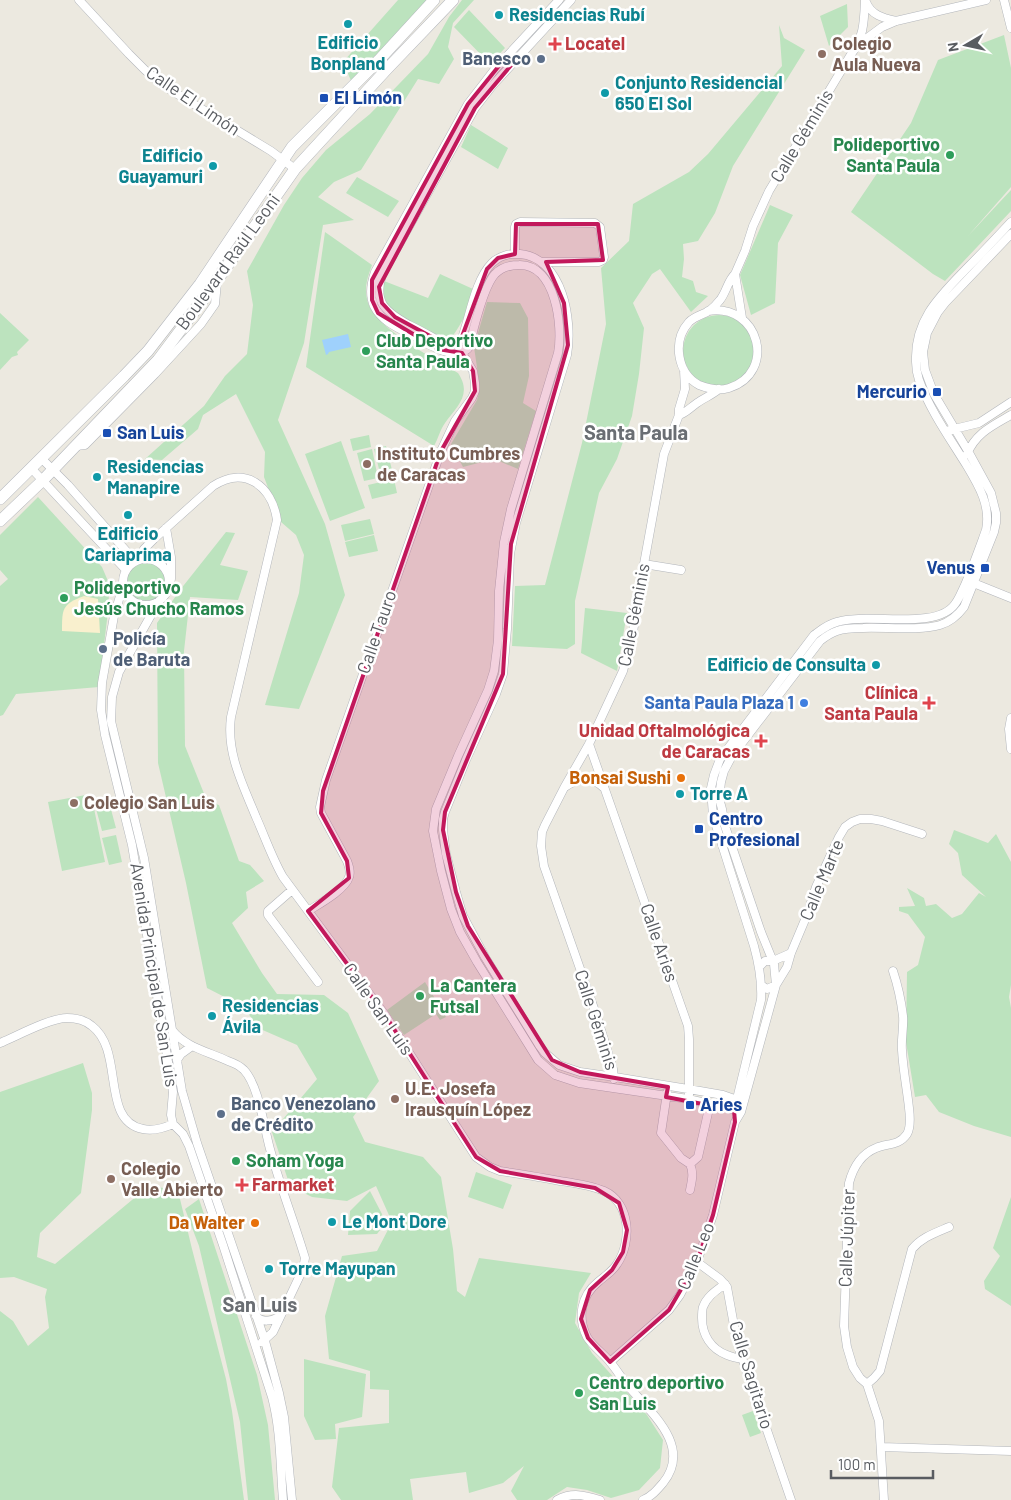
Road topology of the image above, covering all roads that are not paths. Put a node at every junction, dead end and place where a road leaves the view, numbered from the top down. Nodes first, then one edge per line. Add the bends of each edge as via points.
1 (79, 0) edge
2 (434, 0) edge
3 (453, 0) edge
4 (559, 0) edge
5 (571, 0) edge
6 (865, 0) edge
7 (986, 0) edge
8 (1004, 0) edge
9 (896, 22) junction
10 (1011, 28) edge
11 (858, 46) junction
12 (507, 56) junction
13 (513, 63) junction
14 (283, 160) junction
15 (295, 169) junction
16 (1011, 222) edge
17 (1011, 234) edge
18 (515, 254) junction
19 (542, 262) junction
20 (735, 274) junction
21 (708, 311) junction
22 (742, 318) junction
23 (456, 343) junction
24 (461, 353) junction
25 (684, 370) junction
26 (719, 389) junction
27 (1011, 402) edge
28 (679, 415) junction
29 (1011, 415) edge
30 (950, 430) junction
31 (968, 451) junction
32 (41, 458) junction
33 (962, 458) junction
34 (31, 468) junction
35 (52, 470) junction
36 (42, 481) junction
37 (0, 499) edge
38 (0, 521) edge
39 (166, 528) junction
40 (136, 561) junction
41 (644, 564) junction
42 (126, 570) junction
43 (681, 570) dead end
44 (971, 582) junction
45 (169, 583) junction
46 (123, 586) junction
47 (1011, 598) edge
48 (159, 601) junction
49 (1011, 718) edge
50 (589, 744) junction
51 (1011, 749) edge
52 (564, 788) junction
53 (606, 791) junction
54 (922, 834) dead end
55 (292, 890) junction
56 (308, 911) junction
57 (791, 953) junction
58 (773, 962) junction
59 (759, 967) junction
60 (894, 971) dead end
61 (495, 974) junction
62 (487, 979) junction
63 (318, 982) dead end
64 (776, 985) junction
65 (761, 986) junction
66 (171, 1029) junction
67 (0, 1043) edge
68 (192, 1046) junction
69 (177, 1060) junction
70 (615, 1076) junction
71 (668, 1086) junction
72 (613, 1088) junction
73 (689, 1090) junction
74 (700, 1091) junction
75 (723, 1095) junction
76 (666, 1097) junction
77 (688, 1100) junction
78 (740, 1101) junction
79 (698, 1102) junction
80 (710, 1104) junction
81 (723, 1107) junction
82 (738, 1111) junction
83 (190, 1120) junction
84 (174, 1126) junction
85 (690, 1164) junction
86 (690, 1190) dead end
87 (949, 1227) dead end
88 (697, 1262) junction
89 (725, 1284) junction
90 (255, 1314) junction
91 (279, 1317) junction
92 (252, 1334) junction
93 (265, 1341) junction
94 (742, 1358) junction
95 (610, 1362) junction
96 (273, 1370) junction
97 (263, 1372) junction
98 (867, 1384) junction
99 (881, 1447) junction
100 (1011, 1451) edge
101 (283, 1500) edge
102 (292, 1500) edge
103 (557, 1500) edge
104 (600, 1500) edge
105 (643, 1500) edge
106 (791, 1500) edge
107 (884, 1500) edge

1 - 14 street, Calle El Limón via 164,86
2 - 14 main road, Boulevard Raúl Leoni
3 - 15 main road, Boulevard Raúl Leoni
4 - 12 street
5 - 13 street
6 - 9 street via 872,12
6 - 11 street, Calle Géminis
7 - 9 street
8 - 10 street
9 - 11 street
11 - 20 street, Calle Géminis via 769,191
12 - 13 street
12 - 24 street via 465,109 374,272 371,286 374,307 391,324 438,349
13 - 23 street via 475,108 380,282 380,298 388,312 441,342
14 - 15 street, Calle El Limón
14 - 32 main road, Boulevard Raúl Leoni via 200,284 148,351
15 - 35 main road, Boulevard Raúl Leoni via 158,360
16 - 30 street via 939,297 924,320 916,341 919,381
17 - 30 street via 946,302 924,342 927,378
18 - 19 street via 529,255
18 - 19 street via 515,227 520,222 595,222 600,227 604,257 599,262
18 - 23 street via 498,258 487,269 462,338
19 - 61 street via 558,283 567,316 568,345 511,544 503,674 443,819 444,841 460,906
20 - 21 street, Calle Géminis via 725,293
20 - 22 street
21 - 22 street via 730,312
21 - 25 street, Calle Géminis via 694,318 683,331 678,346
22 - 26 street via 756,338 756,362 742,382
23 - 24 street, Calle Tauro
24 - 56 street, Calle Tauro via 473,371 475,391 455,421 435,465 321,799 321,813 347,861 349,878 342,887
24 - 62 street via 470,346 488,284 496,272 522,265 542,275 550,287 555,306 560,344 511,508 504,542 494,671 434,818 435,843 451,910
25 - 26 street via 696,383
25 - 28 street, Calle Géminis via 685,389
26 - 28 street
27 - 30 street via 979,423
28 - 41 street, Calle Géminis via 664,454
29 - 31 street via 979,435
30 - 31 street
30 - 33 street
31 - 33 street
31 - 44 street via 991,493 996,513 994,532
32 - 34 main road, Boulevard Raúl Leoni
32 - 35 street
33 - 44 street via 983,496 987,513 986,530
34 - 36 street
34 - 37 main road, Boulevard Raúl Leoni
35 - 36 main road, Boulevard Raúl Leoni
35 - 40 street
36 - 38 main road, Boulevard Raúl Leoni
36 - 42 street
39 - 40 street, Calle San Luis
39 - 45 street via 171,557
39 - 55 street, Calle San Luis via 221,480 236,477 261,486 273,503 277,520 231,717 230,735 234,762 273,859
40 - 42 street
40 - 45 street via 152,559 160,563 166,570
41 - 43 street
41 - 50 street, Calle Géminis via 624,671
42 - 46 street
44 - 47 street
44 - 58 street via 964,607 951,620 939,625 844,629 820,641 728,763 720,788 725,826
44 - 59 street via 954,606 938,617 844,620 821,630 720,759 711,788 713,816
45 - 48 street
46 - 48 street via 134,602 149,605
46 - 84 street, Avenida Principal de San Luis via 102,683 101,710 142,897 173,1092 171,1115
48 - 66 street, Avenida Principal de San Luis via 119,672 110,712 144,858
49 - 51 street
50 - 52 street, Calle Géminis
50 - 53 street, Calle Aries
52 - 53 street via 574,781 588,778
52 - 70 street, Calle Géminis via 542,832 542,855
53 - 73 street, Calle Aries via 688,1026
54 - 57 street, Calle Marte via 871,819 860,819 845,826 816,887
55 - 56 street, Calle San Luis
55 - 63 street via 268,911 268,915
56 - 95 street, Calle San Luis via 385,1014 476,1157 500,1170 595,1188 613,1196 619,1203 627,1230 623,1252 618,1264 590,1290 581,1314 588,1338
57 - 58 street
57 - 64 street, Calle Marte
58 - 59 street via 765,961
58 - 64 street
59 - 65 street
60 - 98 street, Calle Júpiter via 903,1018 902,1049 910,1127 895,1144 876,1148 862,1158 852,1171 849,1182 844,1326 853,1367
61 - 62 street
61 - 70 street via 539,1045 552,1060 580,1072
62 - 72 street via 546,1068 564,1079
64 - 65 street via 767,989
64 - 78 street
65 - 78 street via 761,1000
66 - 68 street
66 - 69 street, Avenida Principal de San Luis
67 - 84 street via 58,1018 84,1021 97,1030 107,1046 117,1104 127,1120 138,1128
68 - 69 street
68 - 91 street via 246,1072 263,1115 270,1148 305,1258 303,1269
69 - 83 street, Avenida Principal de San Luis
70 - 71 street
70 - 72 street, Calle Géminis
71 - 73 street
71 - 76 street
72 - 76 street
73 - 74 street
73 - 77 street, Calle Aries
74 - 75 street
74 - 79 street via 696,1096
75 - 78 street
75 - 81 street
76 - 77 street
76 - 85 street via 661,1134
77 - 79 street
78 - 82 street, Calle Leo
79 - 80 street
80 - 81 street
80 - 85 street via 698,1157
81 - 82 street
82 - 88 street, Calle Leo via 713,1215
83 - 84 street via 184,1127
83 - 90 street, Avenida Principal de San Luis
84 - 92 street via 186,1138
85 - 86 street via 693,1172
87 - 98 street via 923,1238 912,1248 880,1371
88 - 89 street
88 - 95 street, Calle Leo via 669,1310
89 - 94 street, Calle Sagitario
89 - 94 street via 706,1300 702,1308 702,1325 709,1342 716,1349
90 - 91 street via 267,1321
90 - 93 street, Avenida Principal de San Luis
91 - 93 street
92 - 93 street via 258,1342
92 - 97 street
93 - 96 street, Avenida Principal de San Luis
94 - 106 street, Calle Sagitario
95 - 105 street, Calle San Luis via 654,1413 672,1442 672,1466 667,1478
96 - 97 street via 266,1365
96 - 102 street, Avenida Principal de San Luis via 284,1417
97 - 101 street via 276,1415
98 - 99 street, Calle Júpiter via 879,1422
99 - 100 street
99 - 107 street, Calle Júpiter
103 - 104 street via 576,1494

